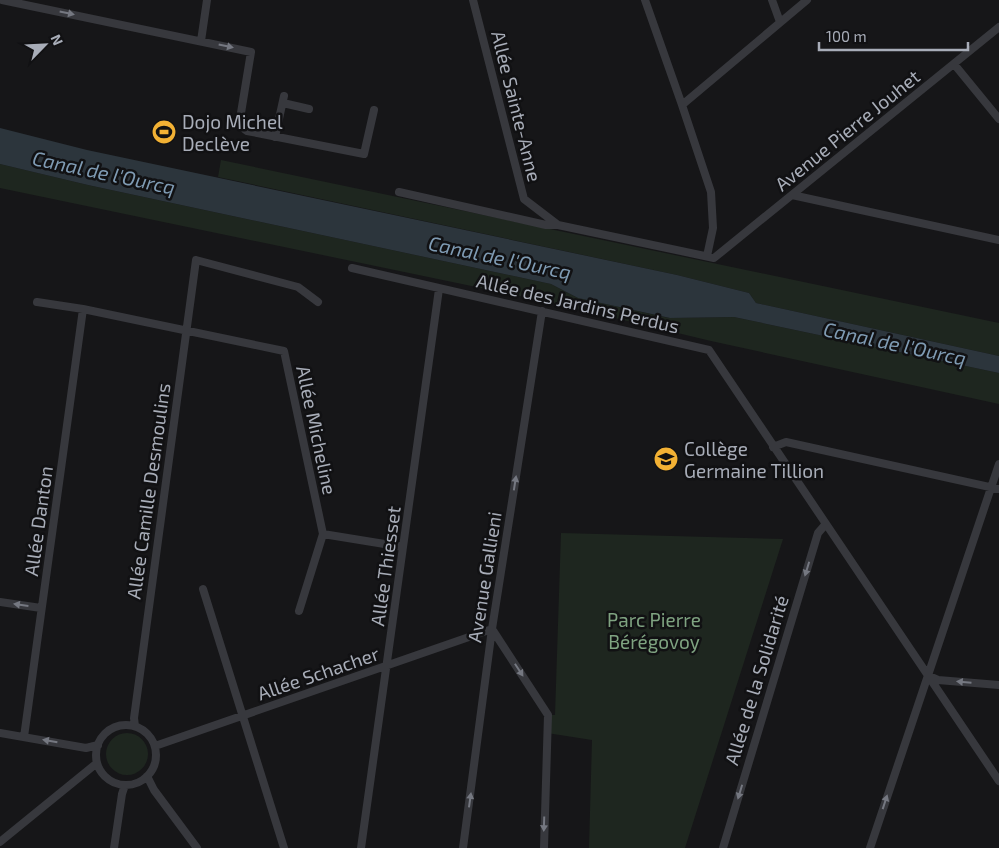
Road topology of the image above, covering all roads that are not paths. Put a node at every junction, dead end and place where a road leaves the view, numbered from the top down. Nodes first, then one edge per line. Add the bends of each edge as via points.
1 (2, 0) edge
2 (207, 0) edge
3 (473, 0) edge
4 (645, 0) edge
5 (772, 0) edge
6 (807, 0) edge
7 (37, 3) edge
8 (780, 22) junction
9 (999, 27) edge
10 (201, 41) junction
11 (954, 64) junction
12 (682, 105) junction
13 (309, 109) dead end
14 (374, 110) dead end
15 (999, 119) edge
16 (276, 137) junction
17 (399, 192) dead end
18 (792, 195) junction
19 (558, 225) junction
20 (999, 238) edge
21 (711, 257) junction
22 (352, 268) dead end
23 (439, 289) junction
24 (37, 302) dead end
25 (318, 302) dead end
26 (83, 309) junction
27 (542, 311) junction
28 (187, 330) junction
29 (773, 447) junction
30 (999, 464) edge
31 (995, 488) edge
32 (825, 525) junction
33 (323, 534) junction
34 (403, 547) junction
35 (204, 589) dead end
36 (0, 602) edge
37 (42, 608) junction
38 (299, 611) dead end
39 (492, 629) junction
40 (915, 655) junction
41 (935, 655) junction
42 (388, 666) junction
43 (929, 676) junction
44 (999, 685) edge
45 (243, 716) junction
46 (135, 726) junction
47 (0, 733) edge
48 (24, 737) junction
49 (98, 744) junction
50 (155, 746) junction
51 (97, 763) junction
52 (148, 776) junction
53 (999, 781) edge
54 (125, 785) junction
55 (0, 842) edge
56 (114, 848) edge
57 (196, 848) edge
58 (284, 848) edge
59 (361, 848) edge
60 (463, 848) edge
61 (544, 848) edge
62 (723, 848) edge
63 (870, 848) edge

1 - 7 street
2 - 10 street
3 - 19 street, Allée Sainte-Anne via 524,199
4 - 12 street
5 - 8 street
6 - 8 street
7 -> 10 street
8 - 12 street
9 - 11 street, Avenue Pierre Jouhet
10 -> 16 street via 251,52 238,125 247,131
11 - 15 street
11 - 18 street, Avenue Pierre Jouhet
12 - 21 street via 711,192 714,228
13 - 16 street via 283,99
14 - 16 street via 364,154
17 - 19 street
18 - 20 street
18 - 21 street, Avenue Pierre Jouhet
19 - 21 street, Allée Sainte-Anne
22 - 23 street, Allée des Jardins Perdus
23 - 27 street, Allée des Jardins Perdus
23 - 34 street, Allée Thiesset
24 - 26 street
25 - 28 street, Allée Camille Desmoulins via 298,287 196,260
26 - 28 street
26 - 37 street, Allée Danton
27 - 29 street, Allée des Jardins Perdus via 709,350
39 -> 27 street, Avenue Gallieni
28 - 33 street, Allée Micheline via 284,351
28 - 46 street, Allée Camille Desmoulins
29 - 31 street via 786,442
29 - 32 street
30 - 31 street
31 - 41 street
32 - 40 street
32 -> 62 street, Allée de la Solidarité via 818,533
33 - 34 street
33 - 38 street
34 - 42 street, Allée Thiesset
35 - 45 street
37 -> 36 street
37 - 48 street, Allée Danton
39 - 42 street, Allée Schacher
60 -> 39 street, Avenue Gallieni
39 -> 61 street via 548,715
40 - 41 street via 927,658
40 - 43 street
41 - 43 street
42 - 45 street, Allée Schacher
42 - 59 street, Allée Thiesset
44 -> 43 street via 938,680
43 - 53 street
63 -> 43 street
45 - 50 street, Allée Schacher
45 - 58 street
46 - 49 street via 109,730
46 - 50 street via 146,732
47 - 48 street
49 -> 48 street via 86,748
49 - 51 street
50 - 52 street via 155,762
51 - 54 street via 108,779
51 - 55 street
52 - 54 street
52 - 57 street via 154,790
54 - 56 street

